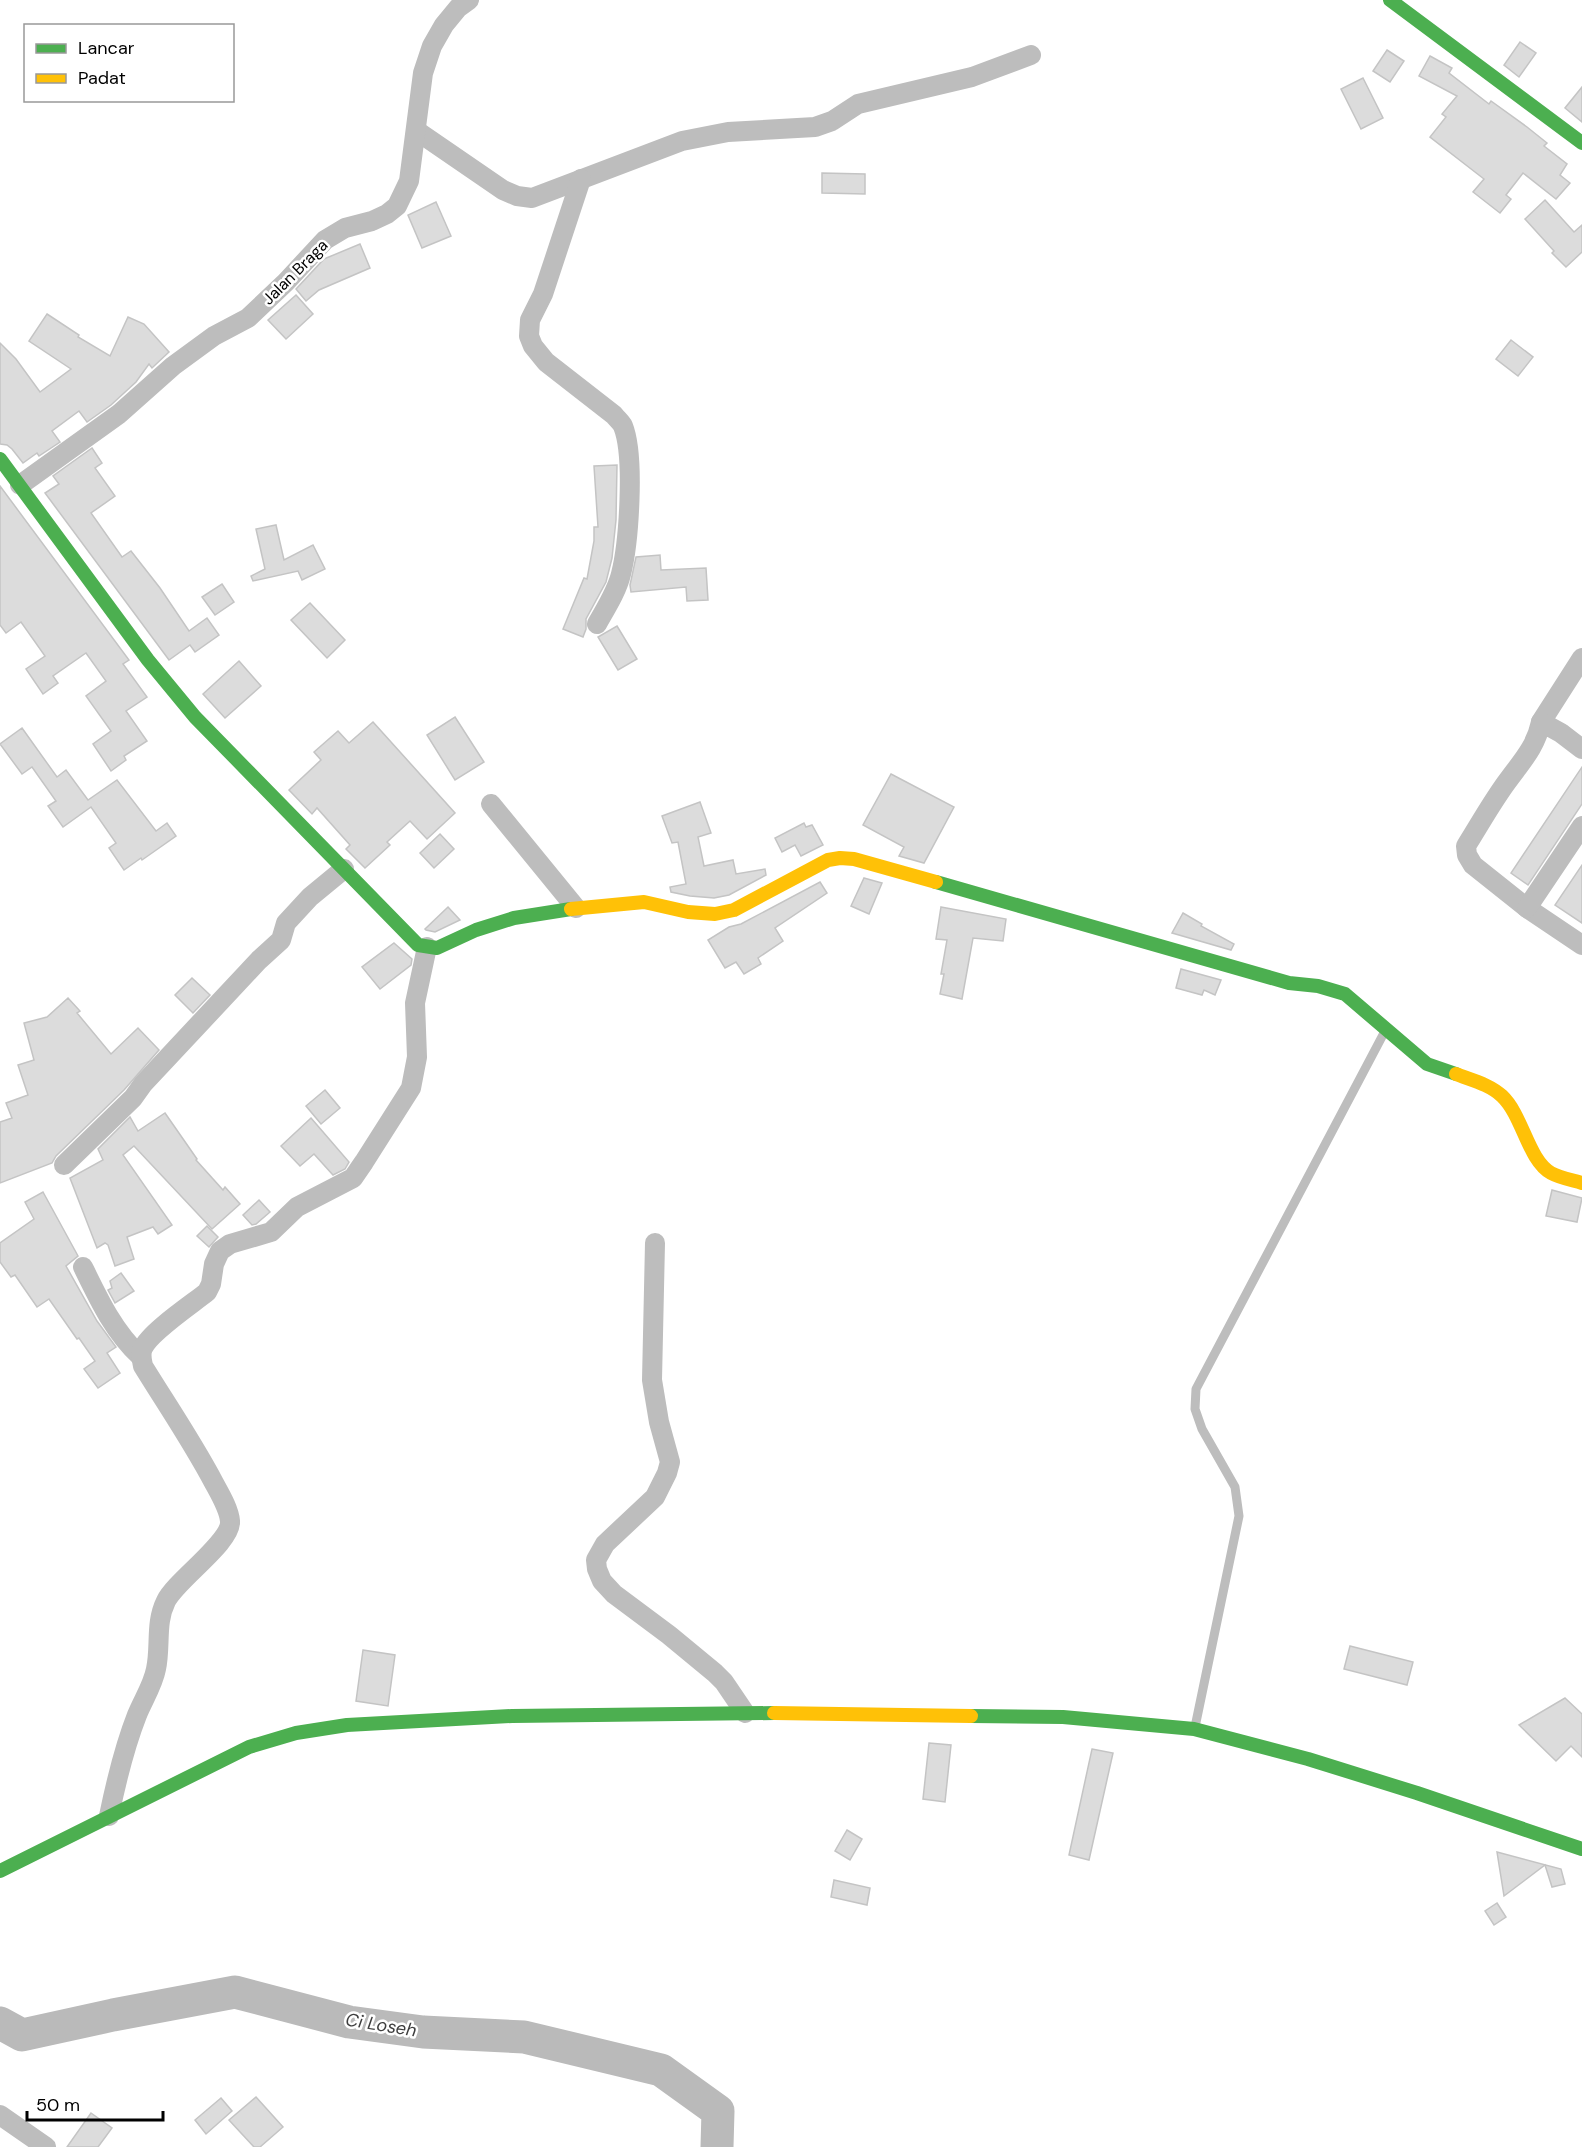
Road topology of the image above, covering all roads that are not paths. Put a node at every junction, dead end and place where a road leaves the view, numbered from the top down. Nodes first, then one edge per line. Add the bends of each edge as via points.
1 (469, 0) edge
2 (1390, 0) edge
3 (1031, 55) dead end
4 (417, 131) junction
5 (1582, 143) edge
6 (581, 179) junction
7 (0, 459) edge
8 (20, 485) junction
9 (597, 624) dead end
10 (1582, 658) edge
11 (1541, 722) junction
12 (1582, 749) edge
13 (491, 804) dead end
14 (1582, 826) edge
15 (344, 869) junction
16 (576, 908) junction
17 (1527, 908) junction
18 (1582, 945) edge
19 (427, 947) junction
20 (1386, 1029) junction
21 (64, 1165) dead end
22 (1582, 1183) edge
23 (656, 1243) dead end
24 (83, 1267) dead end
25 (141, 1357) junction
26 (745, 1713) junction
27 (1194, 1730) junction
28 (109, 1816) junction
29 (1582, 1849) edge
30 (0, 1870) edge
31 (0, 2115) edge
32 (46, 2147) edge

1 - 4 street, Jalan Braga via 458,8 432,46 423,74
2 - 5 street
3 - 6 street via 972,77 858,104 832,121 815,126 728,132 682,141
4 - 6 street via 486,180 518,196 532,198
4 - 8 street, Jalan Braga via 409,181 398,206 326,240 248,318 214,336 173,366 119,414
6 - 9 street via 543,294 530,320 530,336 546,362 614,415 624,433 630,472 627,534 621,575
7 - 8 street
8 - 15 street via 148,660 195,717
10 - 11 street
11 - 12 street
11 - 17 street via 1532,749 1466,846 1473,865
13 - 16 street
14 - 17 street
15 - 19 street via 412,940
15 - 21 street via 310,897 286,923 279,943
16 - 19 street via 514,918 437,948
16 - 20 street via 644,902 715,914 734,910 828,861 854,859 1289,982 1337,990
17 - 18 street
19 - 25 street via 415,1003 417,1057 411,1088 364,1162 352,1178 297,1207 271,1232 220,1251 207,1292 159,1329 143,1346
20 - 22 street via 1427,1064 1485,1085 1501,1095 1514,1110 1539,1162 1551,1173
20 - 27 lane via 1196,1389 1195,1409 1235,1487 1239,1516
23 - 26 street via 652,1371 659,1422 670,1462 655,1497 606,1544 596,1560 597,1569 614,1594 720,1678
24 - 25 street via 111,1321
25 - 28 street via 198,1452 230,1521 221,1544 166,1601 160,1620 156,1669 120,1764
26 - 27 street via 1063,1717
26 - 28 street via 512,1716 347,1725 296,1732 249,1747
27 - 29 street via 1319,1762
28 - 30 street
31 - 32 street

